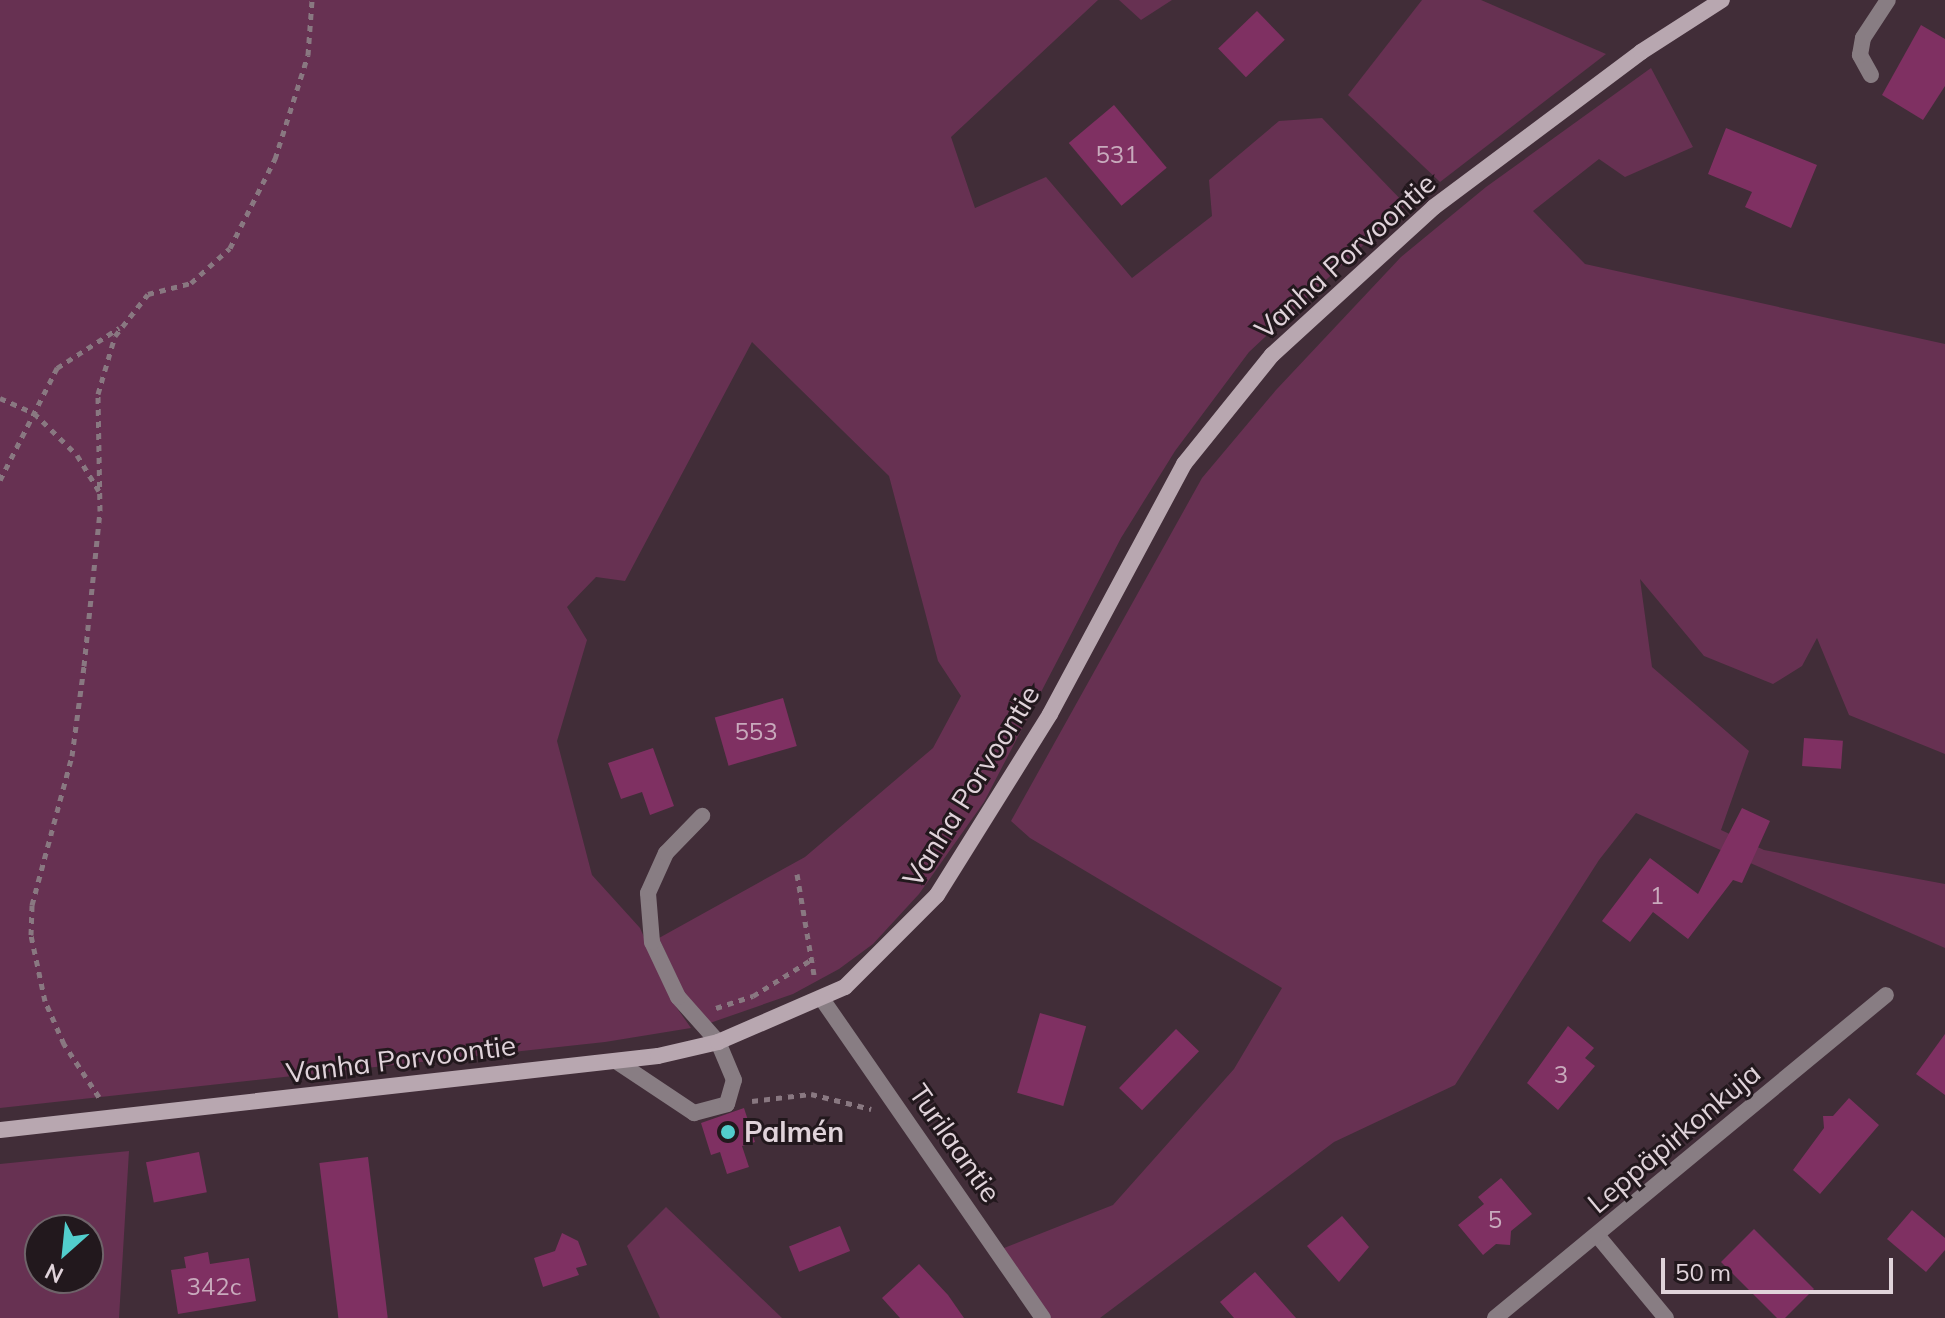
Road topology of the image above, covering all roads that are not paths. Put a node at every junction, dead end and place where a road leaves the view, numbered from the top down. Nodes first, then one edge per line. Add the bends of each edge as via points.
1 (1722, 0) edge
2 (1888, 0) edge
3 (1871, 75) dead end
4 (702, 816) dead end
5 (1886, 995) dead end
6 (822, 999) junction
7 (718, 1042) junction
8 (616, 1061) junction
9 (0, 1130) edge
10 (1597, 1235) junction
11 (1043, 1318) edge
12 (1495, 1318) edge
13 (1666, 1318) edge

1 - 6 street, Vanha Porvoontie via 1641,52 1434,207 1272,355 1184,464 1050,714 937,895 888,949 845,987
2 - 3 street via 1863,38 1860,55
4 - 7 street via 666,853 648,893 652,942 678,997
5 - 10 street, Leppäpirkonkuja
6 - 7 street, Vanha Porvoontie
6 - 11 street, Turilaantie
7 - 8 street, Vanha Porvoontie
7 - 8 street via 734,1080 727,1104 694,1113
8 - 9 street, Vanha Porvoontie
10 - 12 street, Leppäpirkonkuja
10 - 13 street

